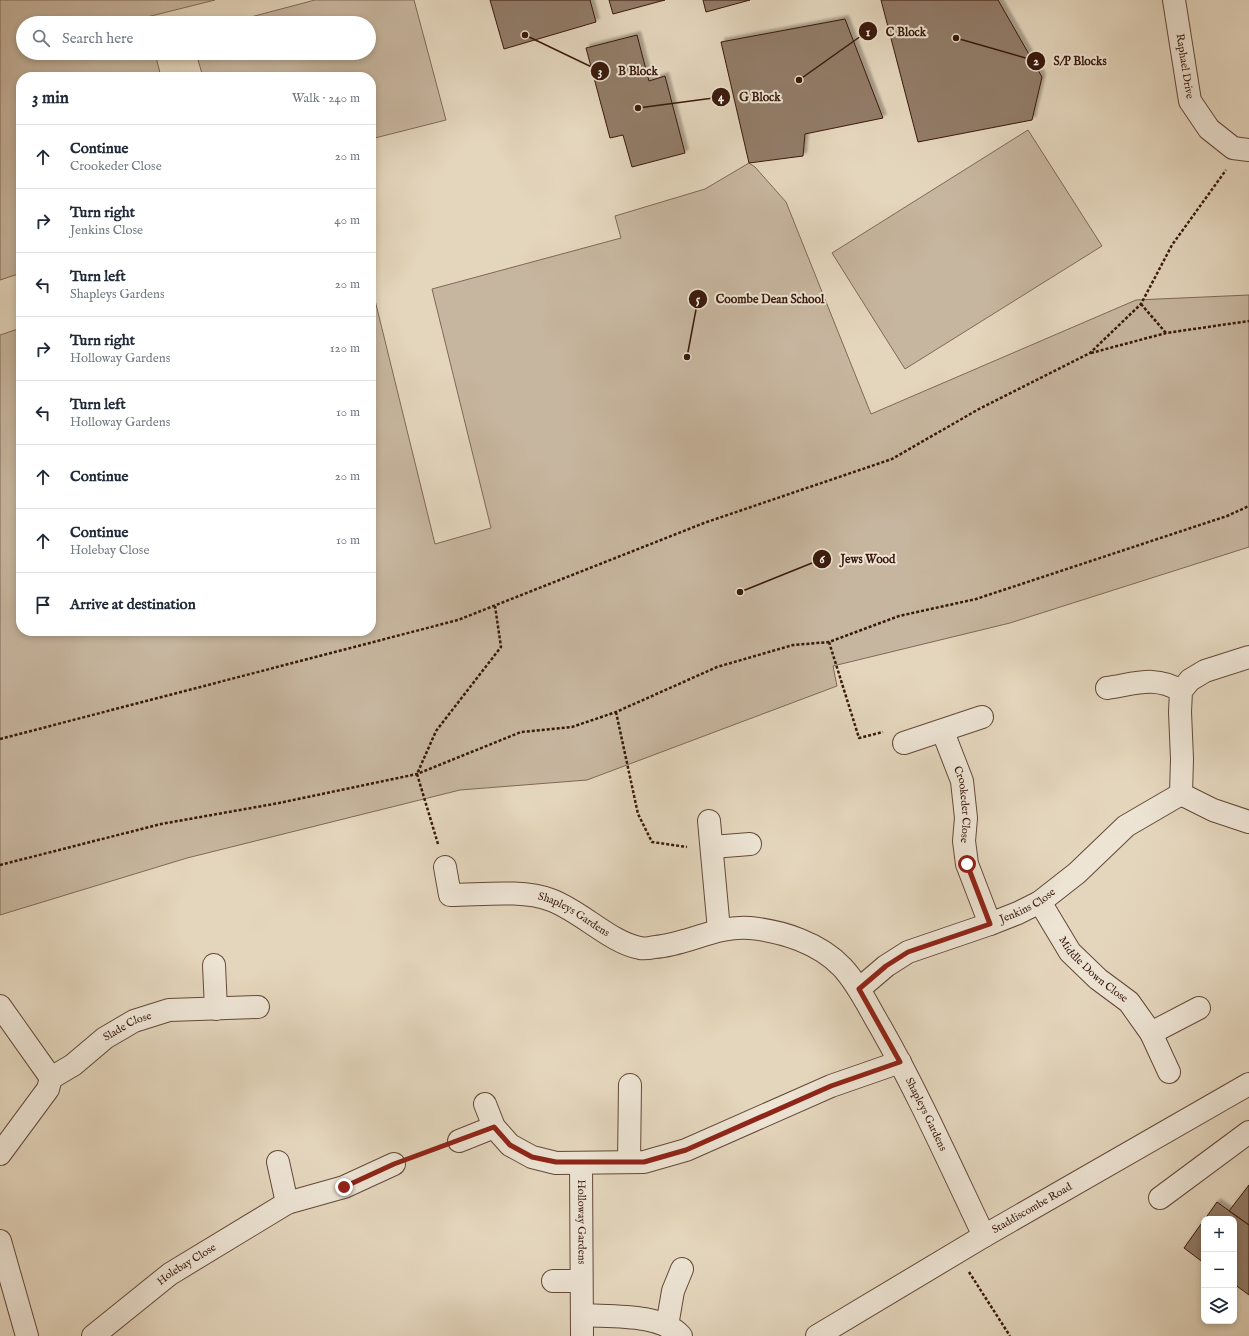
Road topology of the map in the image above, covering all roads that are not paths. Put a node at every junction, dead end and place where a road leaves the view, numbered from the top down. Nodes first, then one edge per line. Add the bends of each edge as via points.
1 (1174, 0) edge
2 (1241, 149) edge
3 (1249, 657) edge
4 (1107, 688) dead end
5 (1182, 691) junction
6 (982, 717) dead end
7 (943, 732) junction
8 (904, 743) road end
9 (1181, 794) junction
10 (709, 821) dead end
11 (1249, 822) edge
12 (750, 844) dead end
13 (712, 847) junction
14 (445, 867) road end
15 (1040, 902) junction
16 (990, 924) junction
17 (719, 930) junction
18 (214, 965) dead end
19 (859, 989) junction
20 (0, 1006) edge
21 (258, 1007) dead end
22 (216, 1008) junction
23 (1199, 1008) dead end
24 (1151, 1033) junction
25 (900, 1062) junction
26 (1169, 1072) dead end
27 (51, 1078) junction
28 (1249, 1084) edge
29 (630, 1085) dead end
30 (485, 1104) dead end
31 (494, 1127) junction
32 (1249, 1132) edge
33 (459, 1140) road end
34 (0, 1154) edge
35 (278, 1162) dead end
36 (581, 1162) junction
37 (629, 1162) junction
38 (394, 1164) road end
39 (1160, 1198) dead end
40 (287, 1203) junction
41 (984, 1236) junction
42 (0, 1241) edge
43 (682, 1269) dead end
44 (553, 1281) dead end
45 (581, 1281) junction
46 (582, 1326) edge
47 (674, 1331) edge
48 (27, 1336) edge
49 (93, 1336) edge
50 (817, 1336) edge

1 - 2 street, Raphael Drive via 1190,101 1209,129
3 - 5 street via 1205,671 1190,680
4 - 5 street via 1160,681
5 - 9 street
6 - 7 street
7 - 8 street
7 - 16 street, Crookeder Close via 962,781 967,864
9 - 11 street via 1213,810
9 - 15 street, Jenkins Close via 1126,826 1077,873
10 - 13 street
12 - 13 street
13 - 17 street
14 - 17 street, Shapleys Gardens via 450,895 525,894 550,899 573,910 620,940 641,948 669,946
15 - 16 street, Jenkins Close
15 - 24 street, Middle Down Close via 1070,952 1098,979 1129,1002
16 - 19 street, Jenkins Close via 908,952 886,966
17 - 19 street, Shapleys Gardens via 749,928 783,934 814,946 842,966
18 - 22 street
19 - 25 street, Shapleys Gardens
20 - 27 street
21 - 22 street, Slade Close
22 - 27 street, Slade Close via 169,1010 134,1021 105,1038 73,1065
23 - 24 street
24 - 26 street, Middle Down Close
25 - 37 street via 831,1086 686,1150 644,1162
25 - 41 street, Shapleys Gardens
27 - 34 street via 48,1090
28 - 41 street, Staddiscombe Road
29 - 37 street
30 - 31 street
31 - 33 street
31 - 36 street via 510,1145 532,1157 556,1162
32 - 39 street
35 - 40 street
36 - 37 street
36 - 45 street, Holloway Gardens
38 - 40 street, Holebay Close via 344,1187
40 - 49 street, Holebay Close via 170,1274
41 - 50 street, Staddiscombe Road
42 - 48 street
43 - 47 street, Holloway Gardens via 673,1291
44 - 45 street
45 - 46 street, Holloway Gardens
46 - 47 street, Holloway Gardens via 656,1321

